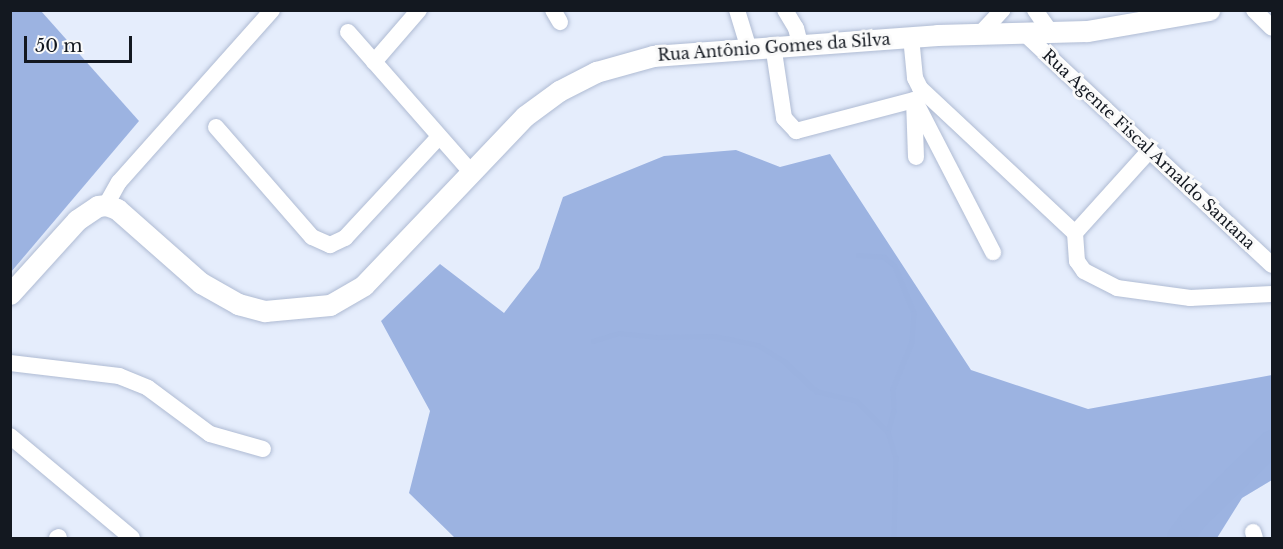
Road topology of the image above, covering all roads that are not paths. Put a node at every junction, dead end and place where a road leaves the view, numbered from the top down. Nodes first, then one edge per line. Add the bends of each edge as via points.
1 (272, 10) edge
2 (419, 10) edge
3 (737, 10) edge
4 (785, 10) edge
5 (1002, 10) edge
6 (1035, 10) edge
7 (1209, 10) edge
8 (1254, 10) edge
9 (1272, 28) edge
10 (348, 32) dead end
11 (1051, 33) junction
12 (980, 34) junction
13 (1025, 34) junction
14 (911, 37) junction
15 (800, 44) junction
16 (773, 45) junction
17 (748, 46) junction
18 (374, 62) junction
19 (917, 94) junction
20 (216, 127) dead end
21 (440, 137) junction
22 (1150, 150) junction
23 (916, 157) dead end
24 (471, 172) junction
25 (105, 205) junction
26 (1075, 234) junction
27 (993, 252) dead end
28 (1272, 265) edge
29 (10, 294) edge
30 (1272, 294) edge
31 (10, 363) edge
32 (10, 436) edge
33 (263, 449) dead end
34 (132, 538) edge

1 - 25 street via 119,182
2 - 18 street
3 - 17 street
4 - 15 street
5 - 12 street
6 - 11 street
7 - 11 street, Rua Antônio Gomes da Silva via 1149,23
8 - 9 street
10 - 18 street
11 - 13 street, Rua Antônio Gomes da Silva
12 - 13 street, Rua Antônio Gomes da Silva
12 - 14 street, Rua Antônio Gomes da Silva
13 - 22 street, Rua Agente Fiscal Arnaldo Santana
14 - 15 street, Rua Antônio Gomes da Silva
14 - 19 street
15 - 16 street, Rua Antônio Gomes da Silva
16 - 17 street, Rua Antônio Gomes da Silva
16 - 19 street via 784,118 796,131
17 - 24 street, Rua Antônio Gomes da Silva via 653,56 596,72 559,91 525,116
18 - 21 street
19 - 23 street
19 - 26 street
19 - 27 street
20 - 21 street via 312,237 330,245 345,238
21 - 24 street
22 - 26 street
22 - 28 street, Rua Agente Fiscal Arnaldo Santana
24 - 25 street, Rua Antônio Gomes da Silva via 364,285 330,304 300,311 265,312 238,304 201,283 117,209
25 - 29 street via 78,220
26 - 30 street via 1077,261 1084,271 1117,288 1190,298
31 - 33 street via 119,376 148,388 210,434
32 - 34 street

